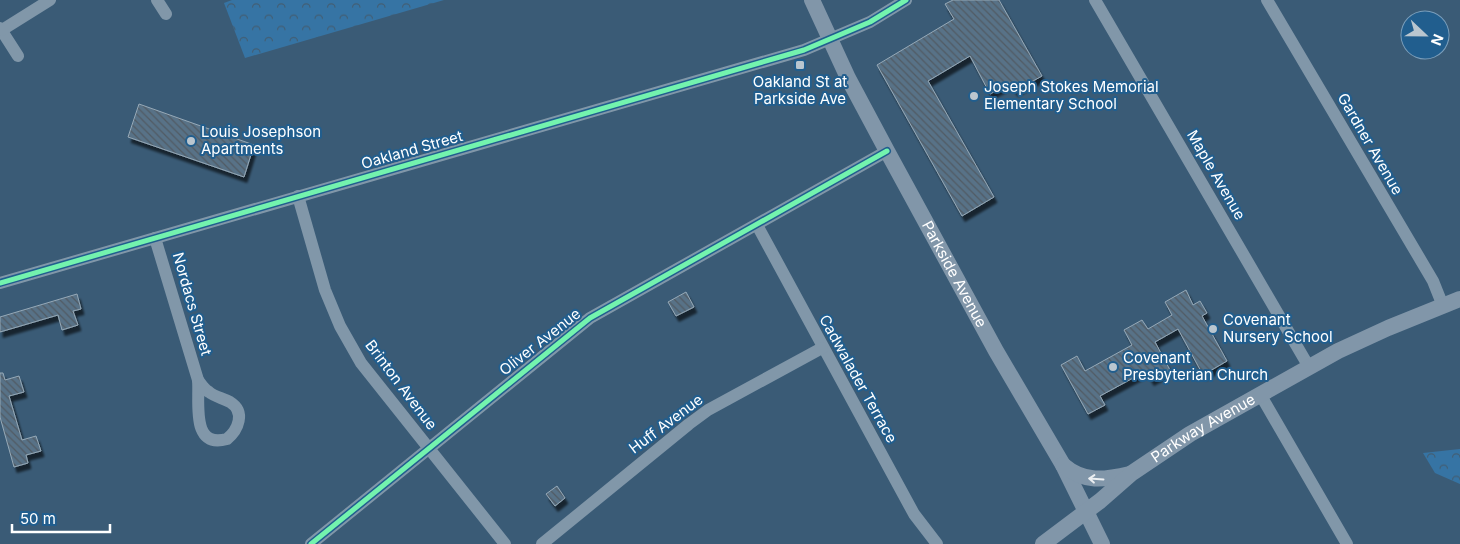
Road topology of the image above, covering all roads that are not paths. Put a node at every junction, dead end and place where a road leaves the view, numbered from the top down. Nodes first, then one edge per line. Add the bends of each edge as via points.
1 (50, 0) edge
2 (157, 0) edge
3 (812, 0) edge
4 (906, 0) edge
5 (1095, 0) edge
6 (1267, 0) edge
7 (166, 14) dead end
8 (1, 29) edge
9 (830, 41) junction
10 (18, 56) dead end
11 (887, 151) junction
12 (298, 196) junction
13 (757, 226) junction
14 (155, 238) junction
15 (0, 283) edge
16 (1460, 299) edge
17 (1443, 306) junction
18 (822, 348) junction
19 (1309, 367) junction
20 (198, 380) junction
21 (1260, 394) junction
22 (428, 449) junction
23 (1063, 465) junction
24 (1132, 473) junction
25 (1084, 513) junction
26 (311, 544) edge
27 (505, 544) edge
28 (542, 544) edge
29 (937, 544) edge
30 (1043, 544) edge
31 (1102, 544) edge
32 (1347, 544) edge

1 - 8 street
2 - 7 street
3 - 9 main road, Parkside Avenue
4 - 9 street, Oakland Street
5 - 19 street, Maple Avenue
6 - 17 street, Gardner Avenue via 1433,281
8 - 10 street
9 - 11 main road, Parkside Avenue
9 - 12 street, Oakland Street
11 - 13 street, Oliver Avenue
11 - 23 main road, Parkside Avenue via 996,351
12 - 14 street, Oakland Street
12 - 22 street, Brinton Avenue via 325,290 340,326 361,363
13 - 18 street, Cadwalader Terrace
13 - 22 street, Oliver Avenue via 590,318
14 - 15 street, Oakland Street
14 - 20 street, Nordacs Street
16 - 17 main road, Parkway Avenue
17 - 19 main road, Parkway Avenue via 1388,328
18 - 28 street, Huff Avenue via 708,410
18 - 29 street, Cadwalader Terrace via 914,514
19 - 21 main road, Parkway Avenue
20 - 20 street, Nordacs Street via 199,427 212,439 227,438 238,428 240,418 237,410 232,403 208,392
21 - 24 main road, Parkway Avenue via 1190,434
21 - 32 street
22 - 26 street, Oliver Avenue
22 - 27 street, Brinton Avenue
24 -> 23 main road via 1097,480 1072,473
23 - 25 main road, Parkside Avenue
24 - 25 main road, Parkway Avenue
25 - 30 main road, Parkway Avenue
25 - 31 main road, Parkside Avenue

